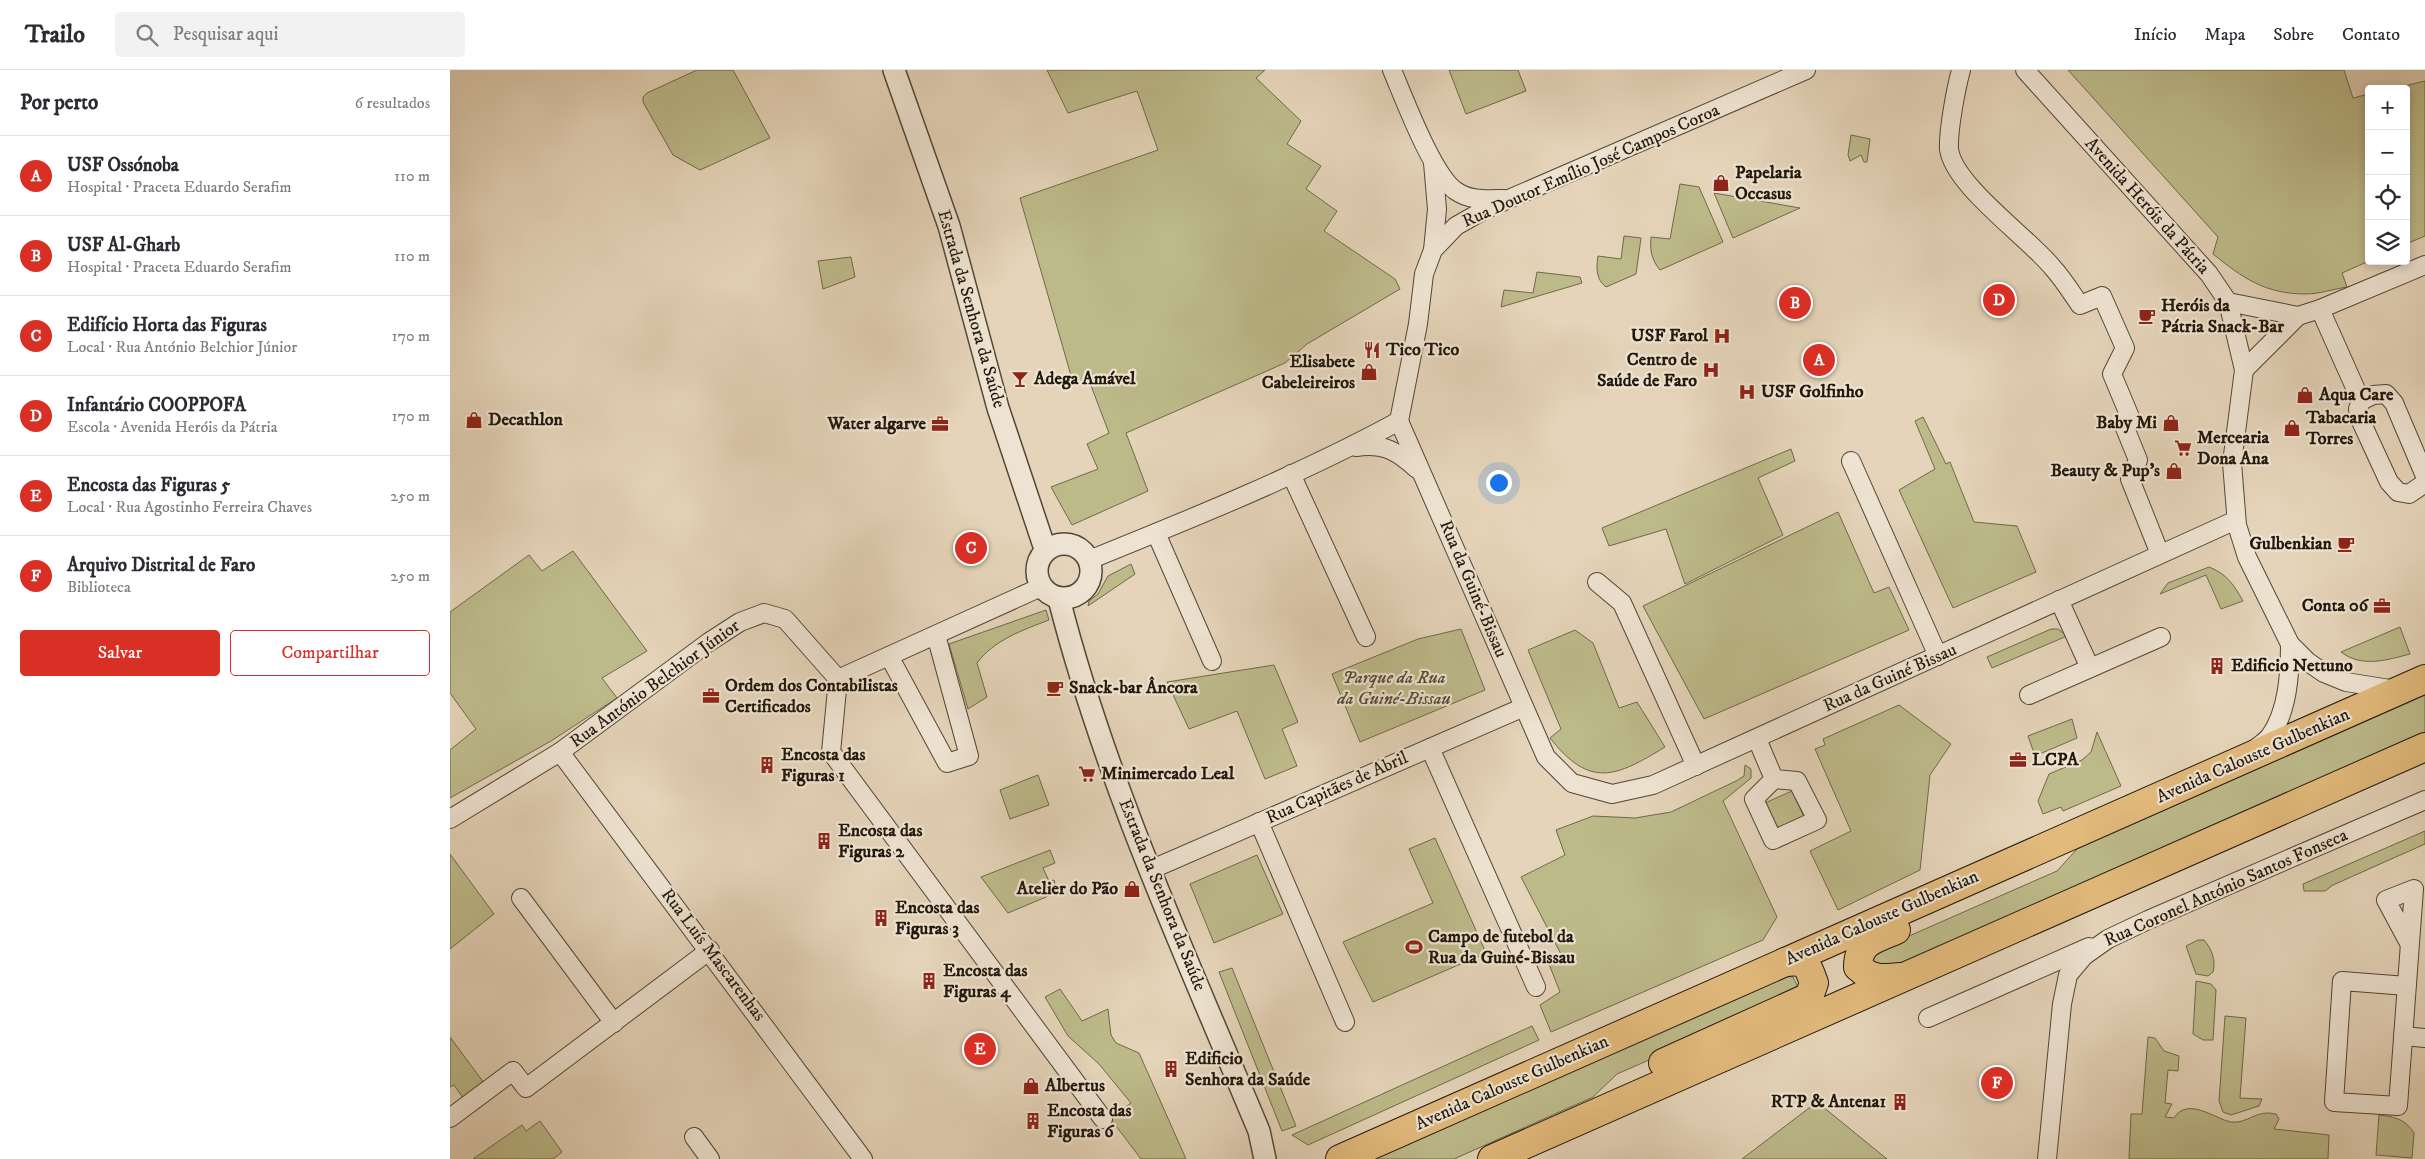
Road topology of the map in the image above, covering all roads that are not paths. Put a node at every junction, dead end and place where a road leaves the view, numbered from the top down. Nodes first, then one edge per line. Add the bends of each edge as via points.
1 (894, 70) edge
2 (1392, 70) edge
3 (1806, 70) edge
4 (1961, 70) edge
5 (2025, 70) edge
6 (1433, 163) junction
7 (1461, 194) junction
8 (1509, 199) junction
9 (1437, 215) junction
10 (1462, 223) junction
11 (1433, 250) junction
12 (2425, 265) edge
13 (2228, 302) junction
14 (2320, 309) junction
15 (2298, 316) junction
16 (2244, 370) junction
17 (2361, 401) junction
18 (1399, 421) junction
19 (1350, 448) junction
20 (1851, 461) dead end
21 (1291, 474) junction
22 (1424, 476) junction
23 (2425, 476) edge
24 (2425, 483) edge
25 (2236, 520) junction
26 (1156, 533) junction
27 (1045, 549) junction
28 (2160, 554) junction
29 (1088, 560) junction
30 (1597, 582) dead end
31 (1041, 587) junction
32 (1059, 599) junction
33 (2059, 600) junction
34 (936, 635) junction
35 (1366, 637) dead end
36 (2161, 637) dead end
37 (2290, 644) junction
38 (888, 656) junction
39 (1938, 656) junction
40 (1212, 661) dead end
41 (2090, 668) junction
42 (838, 679) junction
43 (2425, 680) edge
44 (2400, 691) junction
45 (2029, 694) dead end
46 (1524, 707) junction
47 (1757, 739) junction
48 (2425, 747) edge
49 (1430, 748) junction
50 (560, 752) junction
51 (1546, 757) joint
52 (2240, 762) junction
53 (1696, 766) junction
54 (1774, 779) dead end
55 (2425, 800) edge
56 (450, 819) edge
57 (1259, 822) junction
58 (2046, 845) junction
59 (1150, 870) junction
60 (521, 898) dead end
61 (2108, 939) junction
62 (2409, 943) dead end
63 (710, 950) junction
64 (1785, 962) junction
65 (2026, 975) junction
66 (1906, 976) junction
67 (2407, 986) junction
68 (1536, 987) dead end
69 (2062, 1004) junction
70 (1928, 1018) dead end
71 (1346, 1022) dead end
72 (614, 1023) junction
73 (2403, 1036) junction
74 (2425, 1038) edge
75 (450, 1118) edge
76 (1103, 1119) dead end
77 (1582, 1119) junction
78 (1258, 1131) junction
79 (694, 1137) dead end
80 (859, 1158) edge
81 (710, 1159) edge
82 (1265, 1159) edge
83 (1278, 1159) edge
84 (1340, 1159) edge
85 (1492, 1159) edge
86 (2047, 1159) edge

1 - 27 street, Estrada da Senhora da Saúde via 949,226 998,408
2 - 6 street
3 - 8 street, Rua Doutor Emílio José Campos Coroa
4 - 28 street via 1949,150 1957,170 1977,194 2053,267 2080,305 2102,296 2124,348 2112,374 2130,417 2125,428 2138,460 2130,479
5 - 13 street, Avenida Heróis da Pátria via 2209,274
6 - 7 street via 1454,190
6 - 9 street
7 - 8 street via 1471,198
7 - 10 street via 1469,210
8 - 10 street, Rua Doutor Emílio José Campos Coroa
9 - 10 street via 1444,224
9 - 11 street
10 - 11 street, Rua Doutor Emílio José Campos Coroa
11 - 18 street, Rua Doutor Emílio José Campos Coroa via 1424,274
12 - 14 street
13 - 15 street
13 - 16 street, Avenida Heróis da Pátria
14 - 15 street
14 - 17 street
15 - 16 street
16 - 25 street, Avenida Heróis da Pátria via 2232,463
17 - 23 street via 2373,395 2386,394 2394,403
17 - 24 street via 2359,417 2389,482 2398,492 2409,494
18 - 19 street
18 - 22 street, Rua da Guiné-Bissau
19 - 21 street
19 - 22 street via 1371,445 1397,451
20 - 39 street
21 - 26 street
21 - 35 street
22 - 46 street, Rua da Guiné-Bissau
25 - 28 street, Rua da Guiné Bissau
25 - 37 street, Avenida Heróis da Pátria via 2247,557
26 - 29 street
26 - 40 street
27 - 29 street via 1066,544 1082,551
27 - 31 street via 1037,574
28 - 33 street, Rua da Guiné Bissau
29 - 32 street via 1089,583 1072,597
30 - 53 street via 1622,603
31 - 32 street
31 - 34 street
32 - 59 street, Estrada da Senhora da Saúde via 1079,671 1136,839
33 - 39 street, Rua da Guiné Bissau
33 - 41 street
34 - 38 street
34 - 38 street via 969,756 947,763
36 - 41 street
37 - 44 street, Avenida Heróis da Pátria via 2324,673 2346,682
37 - 52 street, Avenida Heróis da Pátria via 2290,672 2279,717 2270,736
38 - 42 street
39 - 47 street, Rua da Guiné Bissau
41 - 45 street
42 - 50 street, Rua António Belchior Júnior via 785,619 764,613 740,622 709,642
42 - 76 street via 831,752
43 - 44 main road, Avenida Calouste Gulbenkian
44 - 52 main road, Avenida Calouste Gulbenkian
46 - 49 street, Rua Capitães de Abril
46 - 51 street, Rua da Guiné-Bissau
47 - 53 street, Rua da Guiné Bissau
47 - 54 street
48 - 66 main road
49 - 57 street, Rua Capitães de Abril
49 - 68 street
50 - 56 street, Rua António Belchior Júnior
50 - 63 street, Rua Luís Mascarenhas
51 - 53 street, Rua da Guiné Bissau via 1572,783 1612,794 1653,785
52 - 58 main road, Avenida Calouste Gulbenkian
55 - 61 street, Rua Coronel António Santos Fonseca
57 - 59 street, Rua Capitães de Abril
57 - 71 street
58 - 64 main road, Avenida Calouste Gulbenkian
58 - 66 main road via 2026,873 1867,942 1858,955 1858,966 1878,980
59 - 78 street, Estrada da Senhora da Saúde
60 - 72 street
61 - 65 street
61 - 69 street, Rua Coronel António Santos Fonseca via 2084,956 2068,975
62 - 67 street
63 - 72 street
63 - 80 street, Rua Luís Mascarenhas
64 - 77 main road via 1800,960 1808,965 1814,983 1809,997 1634,1076
64 - 84 main road, Avenida Calouste Gulbenkian
65 - 69 street via 2047,977 2059,986
65 - 70 street
66 - 77 main road
67 - 73 street
67 - 73 street via 2342,981 2334,1102 2398,1106
69 - 86 street, Rua Coronel António Santos Fonseca
72 - 75 street via 526,1088 513,1071
73 - 74 street
77 - 85 main road
78 - 82 street
78 - 83 street
79 - 81 street

